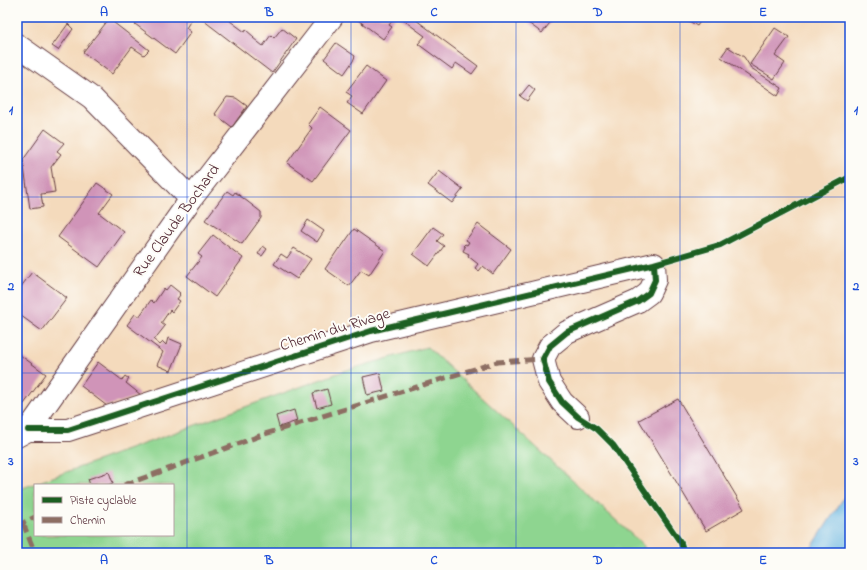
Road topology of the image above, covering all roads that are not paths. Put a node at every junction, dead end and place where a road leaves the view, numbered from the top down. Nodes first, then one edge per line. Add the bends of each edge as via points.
1 (332, 17) edge
2 (17, 45) edge
3 (191, 199) junction
4 (578, 417) dead end
5 (22, 433) edge

1 - 3 street, Rue Claude Bochard
2 - 3 street via 92,98
3 - 5 street, Rue Claude Bochard
4 - 5 street, Chemin du Rivage via 562,402 549,382 543,359 550,346 567,332 638,301 649,293 655,280 654,264 371,331 68,430

